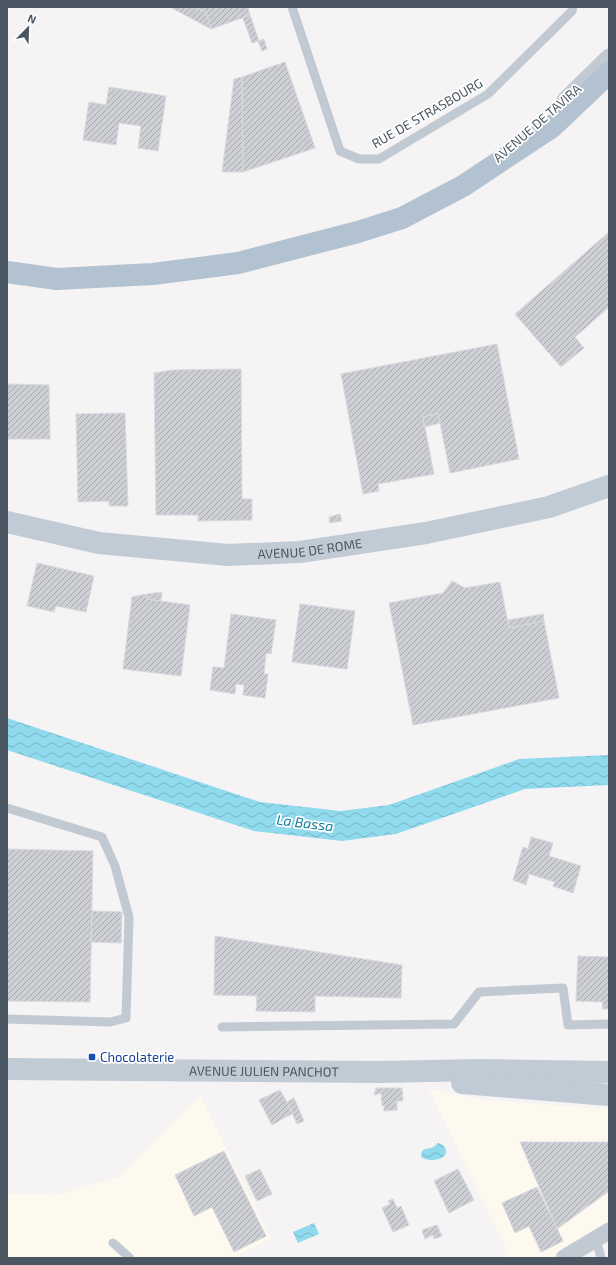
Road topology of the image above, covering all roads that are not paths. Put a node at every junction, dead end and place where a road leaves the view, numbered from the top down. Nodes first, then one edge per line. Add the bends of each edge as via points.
1 (292, 7) edge
2 (574, 7) edge
3 (609, 56) edge
4 (609, 73) edge
5 (463, 186) junction
6 (7, 272) edge
7 (609, 486) edge
8 (7, 522) edge
9 (7, 808) edge
10 (7, 812) edge
11 (23, 812) junction
12 (7, 1019) edge
13 (609, 1024) edge
14 (222, 1027) dead end
15 (7, 1069) edge
16 (378, 1072) junction
17 (606, 1084) edge
18 (602, 1235) edge
19 (113, 1243) dead end
20 (130, 1258) edge
21 (564, 1258) edge
22 (601, 1258) edge

1 - 2 lane, RUE DE STRASBOURG via 340,151 359,159 379,159 488,94
3 - 5 street, AVENUE DE TAVIRA via 552,113
4 - 5 main road via 552,127
5 - 6 main road via 395,220 238,263 152,274 57,279
7 - 8 main road, AVENUE DE ROME via 542,509 426,533 300,552 228,555 99,543
9 - 11 lane
10 - 11 lane
11 - 12 lane via 102,837 115,866 129,917 126,1018 110,1022
13 - 14 lane via 568,1025 563,988 479,992 454,1024
15 - 16 main road, AVENUE JULIEN PANCHOT
16 - 17 main road, AVENUE JULIEN PANCHOT via 480,1070
16 - 17 main road, AVENUE JULIEN PANCHOT via 486,1086 571,1092
18 - 21 street
18 - 22 lane
19 - 20 lane

